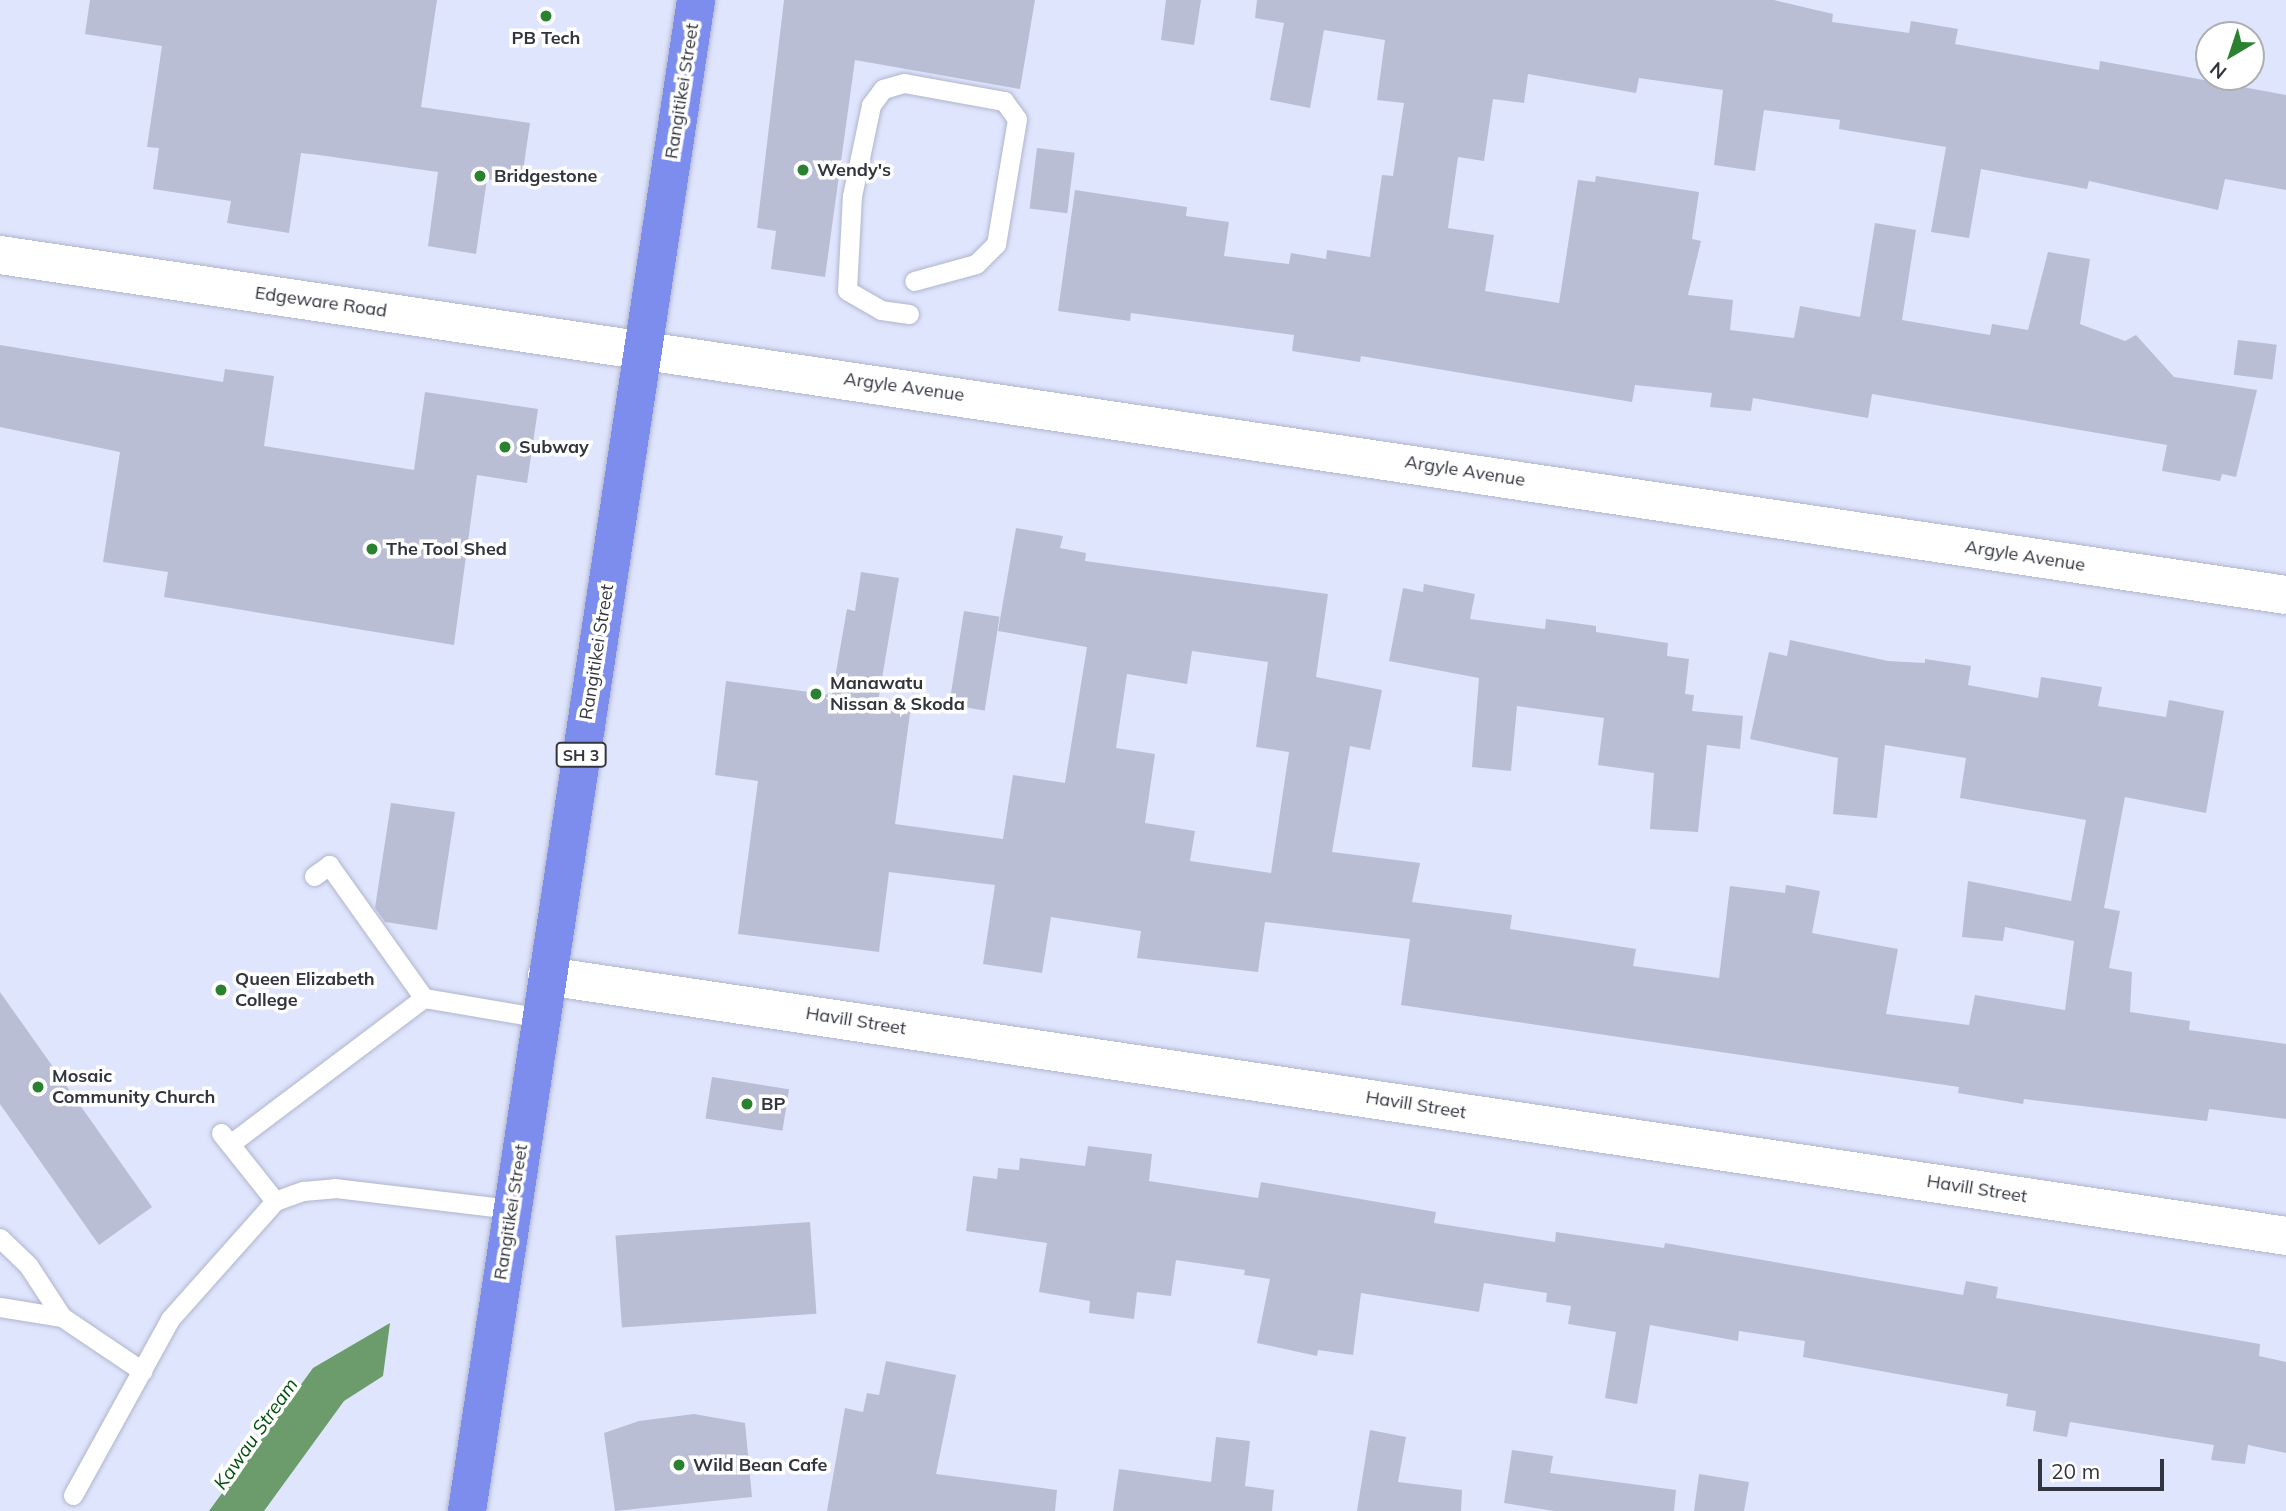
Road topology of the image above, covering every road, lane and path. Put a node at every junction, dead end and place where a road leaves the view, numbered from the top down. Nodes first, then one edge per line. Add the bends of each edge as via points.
1 (696, 0) edge
2 (0, 254) edge
3 (914, 281) dead end
4 (909, 314) dead end
5 (643, 351) junction
6 (2286, 595) edge
7 (314, 876) dead end
8 (547, 976) junction
9 (424, 998) junction
10 (542, 1018) junction
11 (275, 1201) junction
12 (512, 1209) junction
13 (2286, 1236) edge
14 (0, 1238) edge
15 (0, 1307) edge
16 (62, 1317) junction
17 (142, 1371) junction
18 (73, 1495) dead end
19 (467, 1511) edge

1 - 5 highway, Rangitikei Street / SH 3
2 - 5 street, Edgeware Road
3 - 4 lane via 976,264 996,244 1017,118 1003,101 904,83 883,89 871,105 852,196 847,289 881,310
5 - 6 street, Argyle Avenue
5 - 8 highway, Rangitikei Street / SH 3
7 - 9 lane via 329,865 381,951
8 - 10 highway, Rangitikei Street / SH 3
8 - 13 street, Havill Street
9 - 10 lane
9 - 11 lane via 225,1138
10 - 12 highway, Rangitikei Street / SH 3
11 - 12 lane via 335,1188
11 - 17 lane via 170,1319
12 - 19 highway, Rangitikei Street / SH 3
14 - 16 lane via 28,1265
15 - 16 lane
16 - 17 lane
17 - 18 lane

